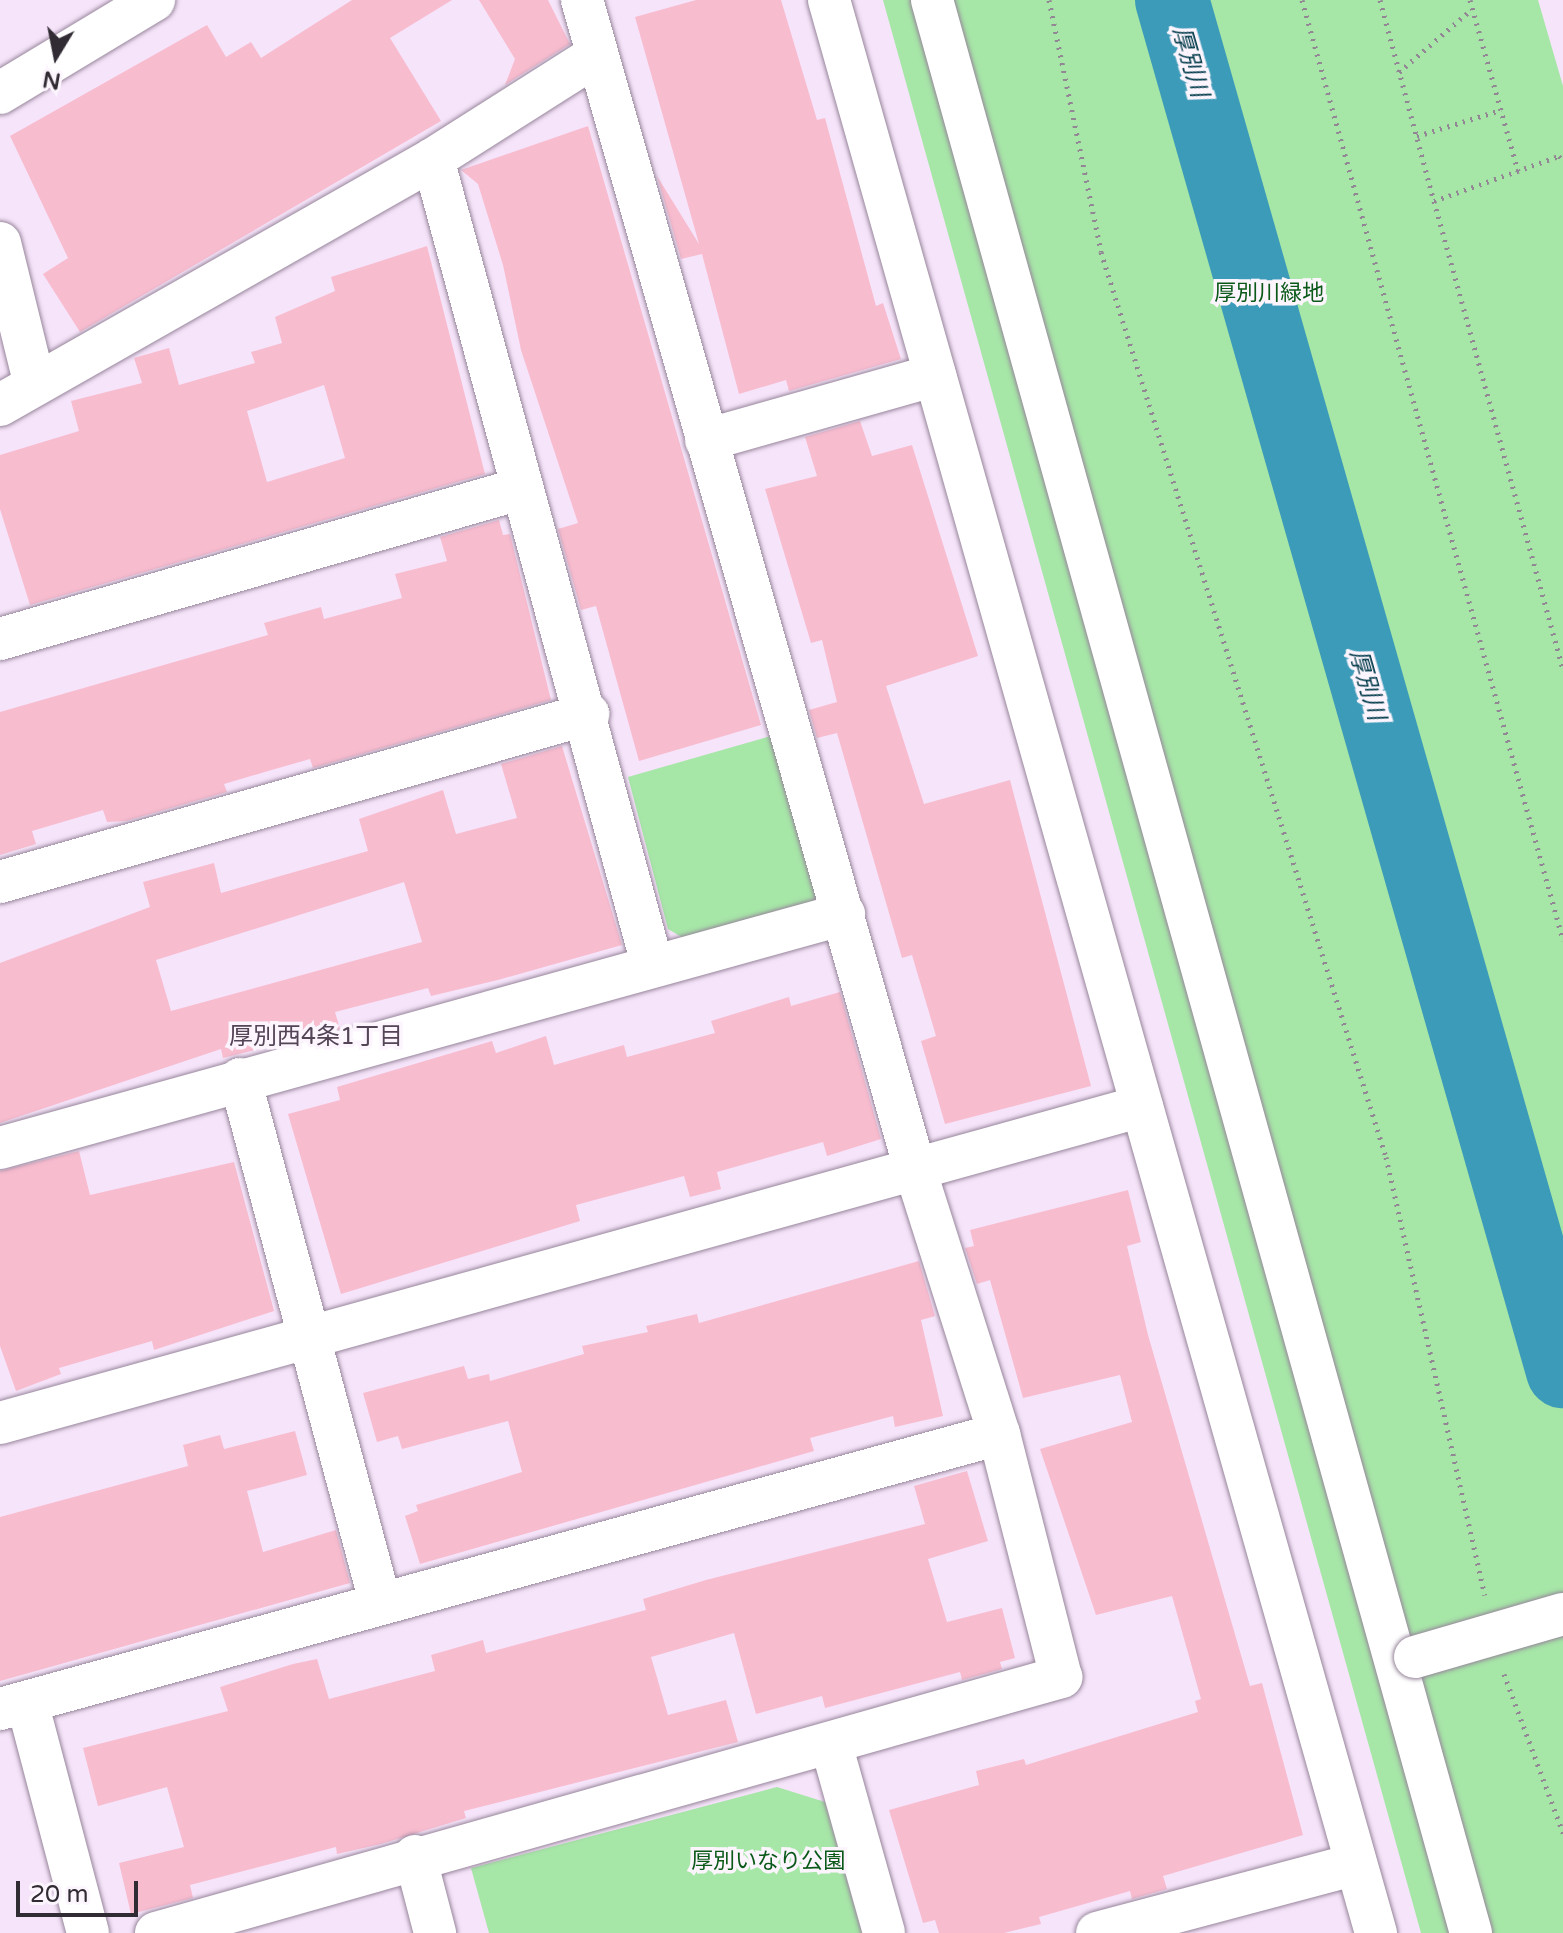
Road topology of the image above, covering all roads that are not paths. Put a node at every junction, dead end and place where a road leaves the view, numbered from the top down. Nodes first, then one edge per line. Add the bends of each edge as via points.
1 (154, 0) edge
2 (582, 0) edge
3 (829, 0) edge
4 (932, 0) edge
5 (93, 15) edge
6 (597, 55) junction
7 (0, 93) edge
8 (433, 159) junction
9 (0, 243) edge
10 (935, 375) junction
11 (17, 395) edge
12 (706, 440) junction
13 (523, 488) junction
14 (0, 639) edge
15 (588, 714) junction
16 (0, 882) edge
17 (844, 914) junction
18 (652, 964) junction
19 (240, 1079) junction
20 (1142, 1106) junction
21 (0, 1148) edge
22 (915, 1169) junction
23 (309, 1337) junction
24 (0, 1423) edge
25 (999, 1434) junction
26 (380, 1602) junction
27 (1563, 1614) edge
28 (1406, 1659) junction
29 (14, 1705) edge
30 (831, 1744) junction
31 (415, 1856) junction
32 (1356, 1864) junction
33 (88, 1933) edge
34 (156, 1933) edge
35 (435, 1933) edge
36 (884, 1933) edge
37 (1097, 1933) edge
38 (1376, 1933) edge
39 (1471, 1933) edge

1 - 5 street
2 - 6 street
3 - 10 street
4 - 28 street
5 - 7 street
6 - 8 street
6 - 12 street
8 - 11 street
8 - 13 street
9 - 11 street
10 - 12 street
10 - 20 street
12 - 17 street
13 - 14 street
13 - 15 street
15 - 16 street
15 - 18 street
17 - 18 street
17 - 22 street
18 - 19 street
19 - 21 street
19 - 23 street
20 - 22 street
20 - 32 street
22 - 23 street
22 - 25 street
23 - 24 street
23 - 26 street
25 - 26 street
25 - 30 street via 1061,1677
26 - 29 street
27 - 28 street, bridge
28 - 39 street
29 - 33 street
30 - 31 street
30 - 36 street
31 - 34 street
31 - 35 street
32 - 37 street
32 - 38 street

